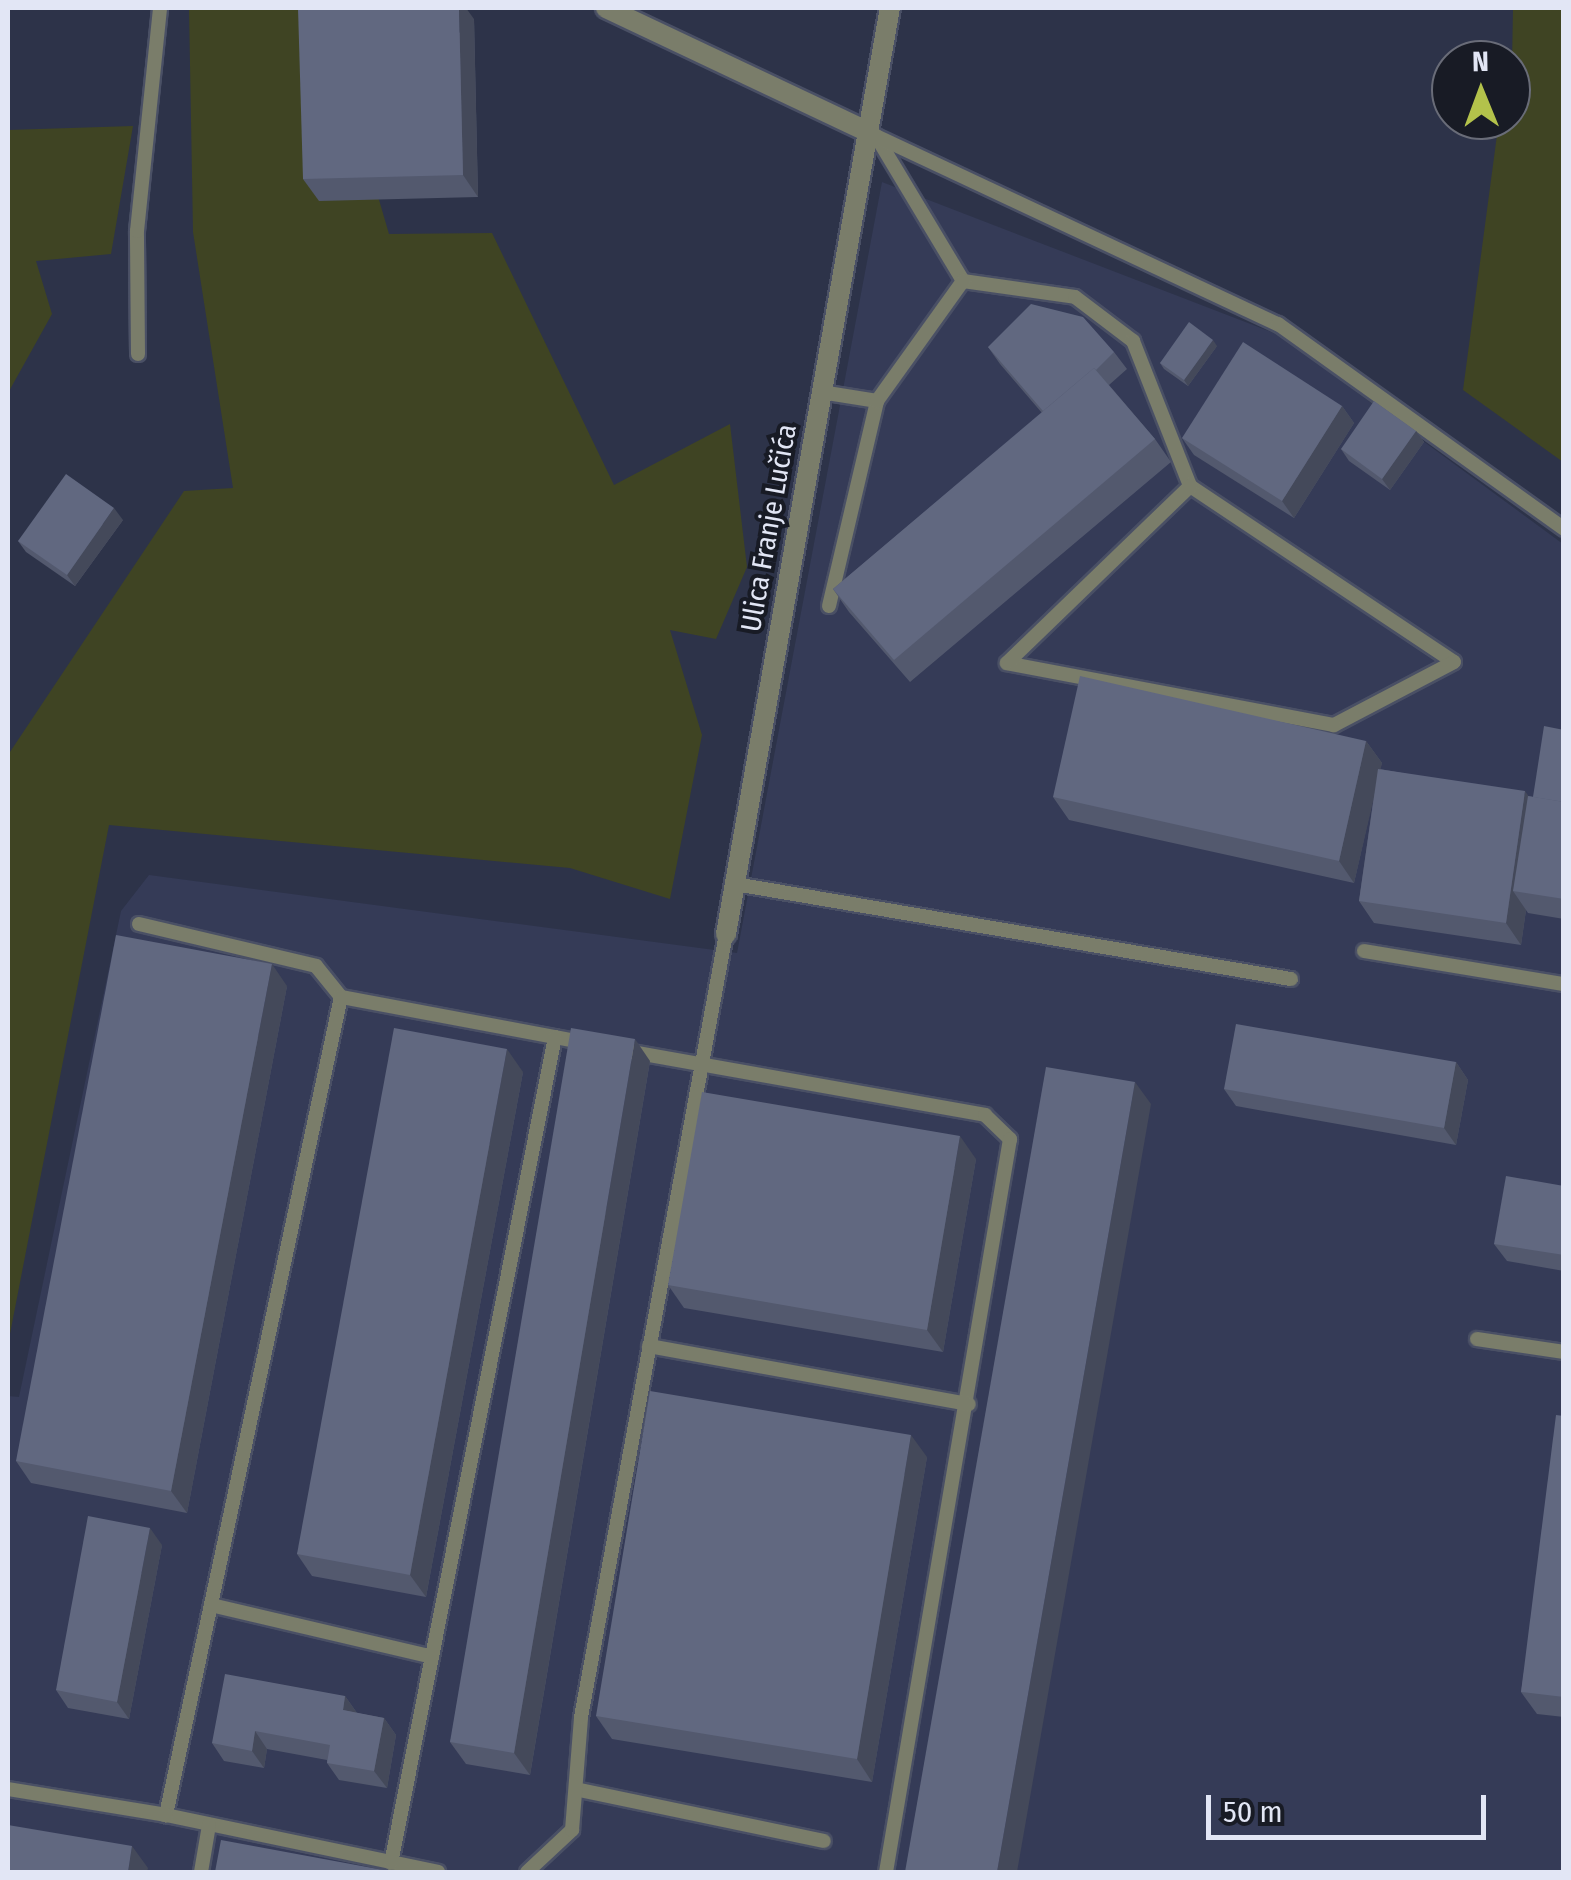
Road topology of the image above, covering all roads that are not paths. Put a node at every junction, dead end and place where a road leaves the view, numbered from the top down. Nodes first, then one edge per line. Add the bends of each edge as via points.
1 (160, 8) edge
2 (606, 8) edge
3 (890, 8) edge
4 (871, 134) junction
5 (963, 281) junction
6 (138, 354) dead end
7 (820, 392) junction
8 (877, 400) junction
9 (1190, 486) junction
10 (1564, 529) edge
11 (829, 606) edge
12 (735, 884) junction
13 (139, 924) dead end
14 (726, 934) joint
15 (1364, 951) dead end
16 (1291, 979) dead end
17 (1564, 984) edge
18 (341, 998) junction
19 (555, 1038) junction
20 (701, 1064) junction
21 (1477, 1339) dead end
22 (649, 1346) junction
23 (1564, 1352) edge
24 (970, 1404) junction
25 (211, 1605) junction
26 (432, 1657) junction
27 (8, 1788) edge
28 (580, 1790) junction
29 (166, 1815) junction
30 (209, 1824) junction
31 (824, 1841) dead end
32 (391, 1863) junction
33 (201, 1872) edge
34 (438, 1872) edge
35 (526, 1872) edge
36 (886, 1872) edge

1 - 6 lane via 137,231
2 - 4 street
3 - 4 street, Ulica Franje Lučića
4 - 5 lane
4 - 7 street, Ulica Franje Lučića
4 - 10 lane via 1278,324
5 - 8 lane
5 - 9 lane via 1076,297 1134,341
7 - 8 lane
7 - 12 street, Ulica Franje Lučića
8 - 11 lane
9 - 9 lane via 1207,497 1454,662 1334,725 1007,663
12 - 14 street, Ulica Franje Lučića
12 - 16 lane
13 - 18 lane via 316,966
14 - 20 lane
15 - 17 lane
18 - 19 lane
18 - 25 lane
19 - 20 lane
19 - 26 lane
20 - 22 lane
20 - 24 lane via 1000,1122 1013,1158
21 - 23 lane
22 - 24 lane
22 - 28 lane via 581,1717
24 - 36 lane
25 - 26 lane
25 - 29 lane
26 - 32 lane
27 - 29 lane
28 - 31 lane
28 - 35 lane via 572,1830
29 - 30 lane
30 - 32 lane
30 - 33 lane
32 - 34 lane

